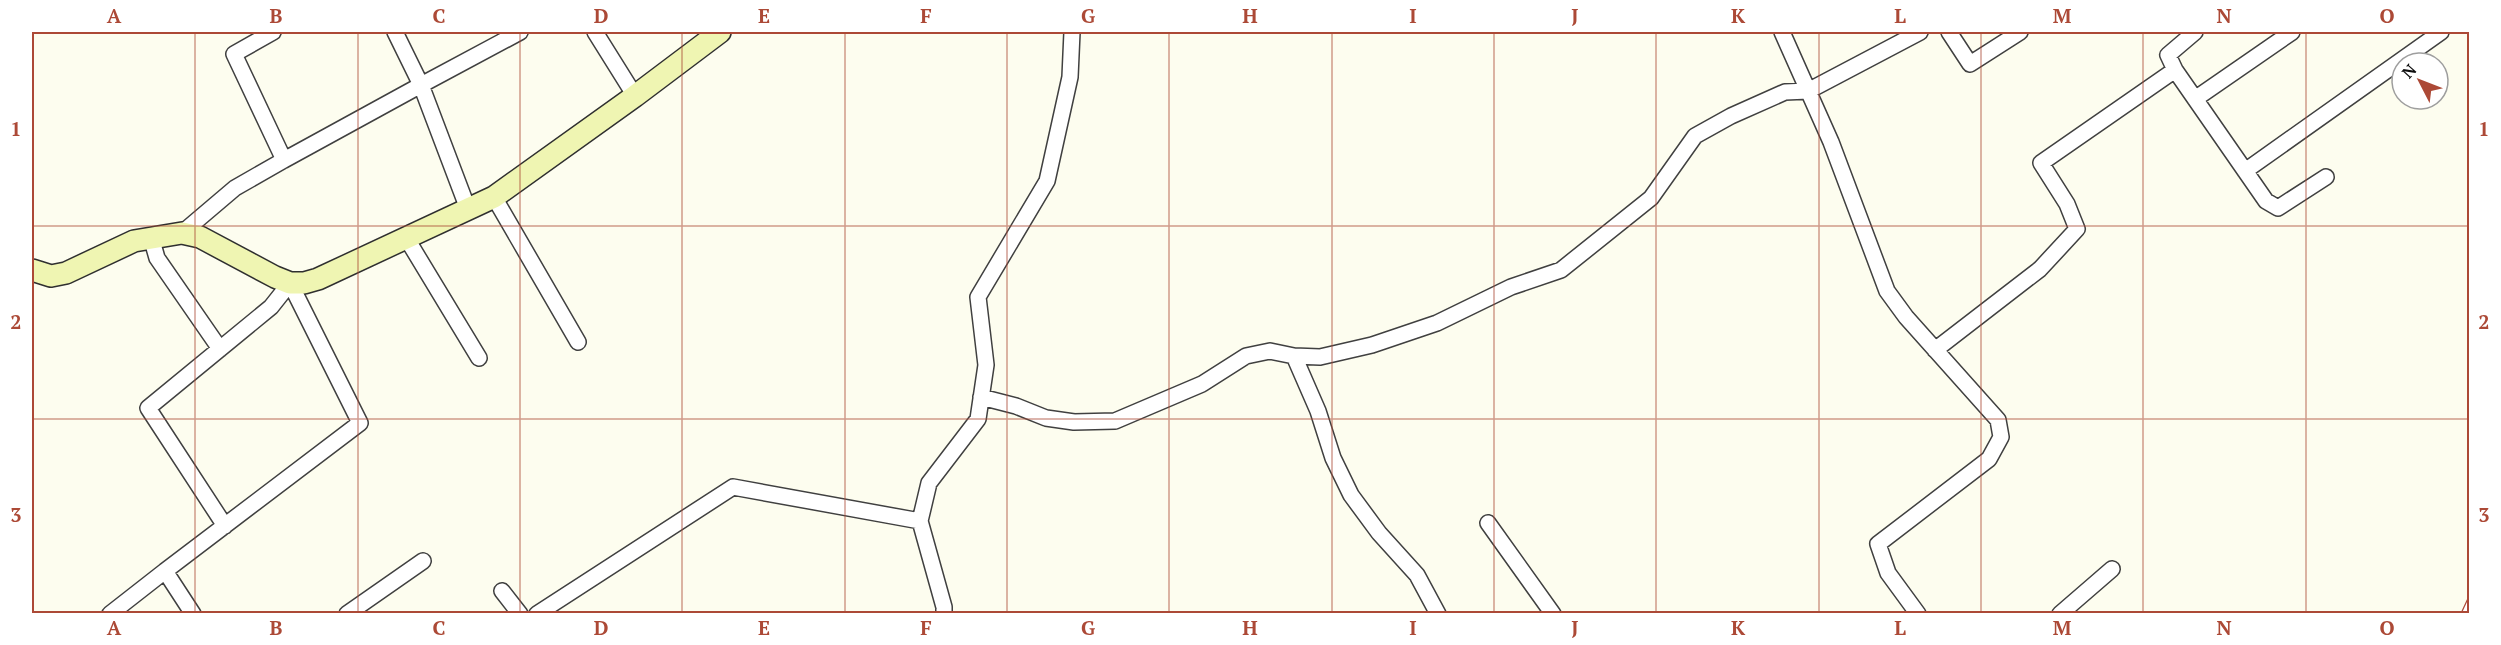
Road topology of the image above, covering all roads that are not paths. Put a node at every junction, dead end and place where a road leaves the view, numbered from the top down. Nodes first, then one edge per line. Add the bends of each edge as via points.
1 (273, 32) edge
2 (395, 32) edge
3 (520, 32) edge
4 (595, 32) edge
5 (720, 32) edge
6 (1072, 32) edge
7 (1782, 32) edge
8 (1920, 32) edge
9 (1949, 32) edge
10 (2020, 32) edge
11 (2195, 32) edge
12 (2292, 32) edge
13 (2441, 32) edge
14 (2175, 70) junction
15 (421, 85) junction
16 (1808, 91) junction
17 (635, 96) junction
18 (2195, 99) junction
19 (284, 160) junction
20 (2245, 171) junction
21 (2326, 177) dead end
22 (494, 197) junction
23 (468, 209) junction
24 (182, 233) junction
25 (151, 237) junction
26 (407, 239) junction
27 (32, 270) edge
28 (290, 282) junction
29 (578, 342) dead end
30 (220, 349) junction
31 (1935, 350) junction
32 (1294, 356) junction
33 (479, 358) dead end
34 (981, 397) junction
35 (920, 521) junction
36 (1488, 523) dead end
37 (225, 526) junction
38 (423, 561) dead end
39 (2112, 569) dead end
40 (165, 572) junction
41 (502, 591) dead end
42 (110, 614) edge
43 (193, 614) edge
44 (347, 614) edge
45 (520, 614) edge
46 (537, 614) edge
47 (944, 614) edge
48 (1438, 614) edge
49 (1553, 614) edge
50 (1918, 614) edge
51 (2060, 614) edge

1 - 19 street via 234,54
2 - 15 street
3 - 15 street
4 - 17 street
5 - 17 main road
6 - 34 street via 1070,77 1047,181 978,297 986,365
7 - 16 street
8 - 16 street
9 - 10 street via 1970,64
11 - 14 street via 2168,55
12 - 18 street
13 - 20 street
14 - 18 street
14 - 31 street via 2041,163 2067,204 2077,229 2040,269
15 - 19 street
15 - 23 street
16 - 31 street via 1887,291
16 - 32 street via 1785,92 1695,136 1651,198 1561,270 1511,287 1437,323 1372,345 1320,357
17 - 22 main road
18 - 20 street
19 - 24 street via 235,188
20 - 21 street via 2266,201 2278,207
22 - 23 main road
22 - 29 street
23 - 26 main road
24 - 25 main road
24 - 28 main road via 200,237
25 - 27 main road via 112,250 66,273 51,276
25 - 30 street via 156,258
26 - 28 main road via 318,279
26 - 33 street
28 - 30 street via 271,308
28 - 37 street via 360,423
30 - 37 street via 148,408
31 - 50 street via 1998,420 2001,437 1989,459 1878,544 1888,573
32 - 34 street via 1270,351 1246,356 1202,384 1115,421 1046,418
32 - 48 street via 1351,495 1417,575
34 - 35 street via 978,419 929,483
35 - 46 street via 733,487
35 - 47 street
36 - 49 street
37 - 40 street
38 - 44 street
39 - 51 street
40 - 42 street
40 - 43 street
41 - 45 street

